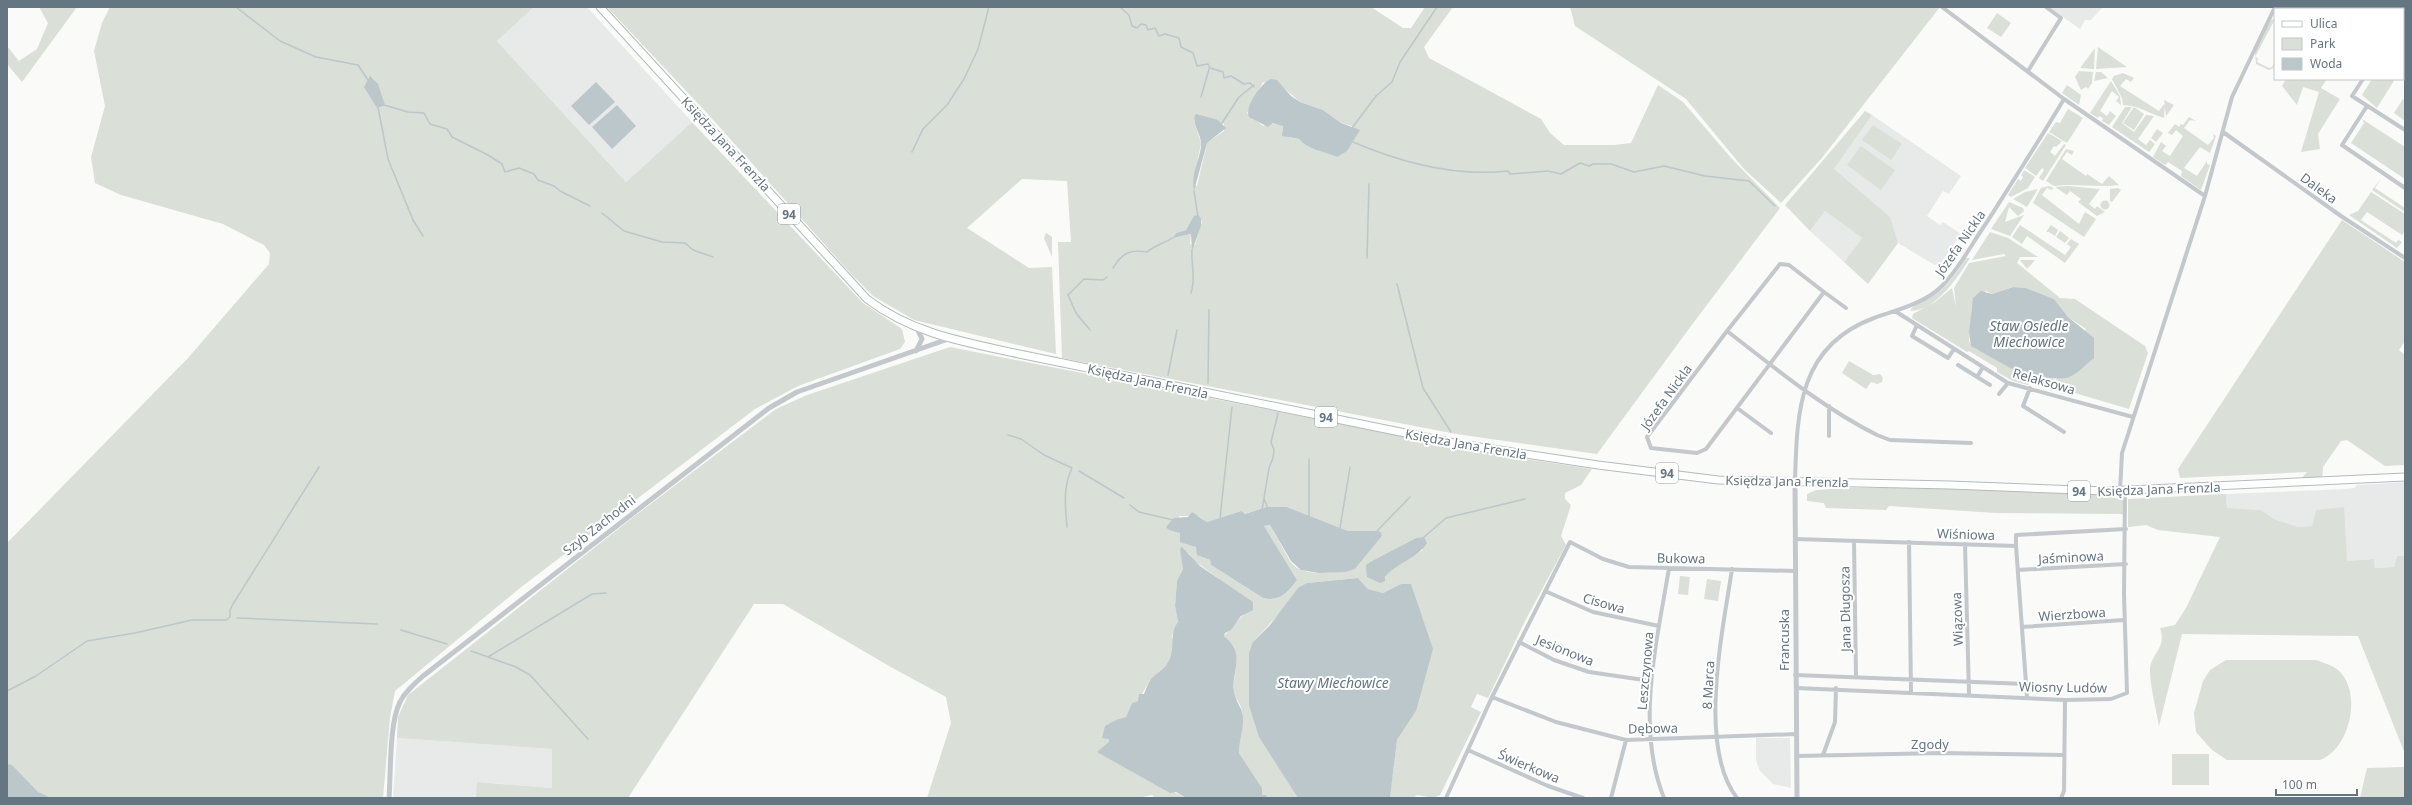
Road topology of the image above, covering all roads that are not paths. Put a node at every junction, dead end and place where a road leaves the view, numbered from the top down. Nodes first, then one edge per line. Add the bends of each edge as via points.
1 (600, 7) edge
2 (1942, 7) edge
3 (2046, 7) edge
4 (2274, 9) edge
5 (2028, 71) junction
6 (2362, 80) edge
7 (2064, 99) junction
8 (2367, 106) junction
9 (2405, 130) edge
10 (2223, 132) junction
11 (2405, 188) edge
12 (2206, 196) junction
13 (2405, 258) edge
14 (1824, 292) junction
15 (1846, 308) dead end
16 (1895, 311) junction
17 (1917, 325) junction
18 (917, 328) junction
19 (1727, 331) junction
20 (951, 338) junction
21 (1954, 349) junction
22 (916, 350) junction
23 (1770, 364) junction
24 (1958, 364) dead end
25 (1983, 367) junction
26 (1977, 377) junction
27 (2008, 383) junction
28 (1990, 385) dead end
29 (2030, 388) junction
30 (1803, 389) junction
31 (2000, 394) dead end
32 (1829, 406) junction
33 (1737, 408) junction
34 (2133, 417) junction
35 (2064, 432) dead end
36 (1771, 433) dead end
37 (1829, 436) dead end
38 (1971, 443) dead end
39 (2405, 477) edge
40 (1795, 481) junction
41 (2123, 491) junction
42 (2126, 529) junction
43 (1795, 539) junction
44 (1854, 541) junction
45 (1909, 542) junction
46 (1965, 544) junction
47 (2016, 546) junction
48 (2126, 564) junction
49 (1669, 568) junction
50 (1732, 569) junction
51 (2018, 570) junction
52 (1795, 571) junction
53 (1545, 591) junction
54 (2124, 620) junction
55 (1659, 626) junction
56 (2022, 627) junction
57 (1519, 642) junction
58 (1795, 675) junction
59 (1856, 678) junction
60 (1911, 679) junction
61 (1651, 681) junction
62 (1969, 681) junction
63 (2026, 684) junction
64 (1796, 688) junction
65 (1836, 688) junction
66 (1911, 692) junction
67 (1969, 694) junction
68 (1492, 697) junction
69 (2027, 697) junction
70 (2065, 700) junction
71 (1796, 734) junction
72 (1716, 736) junction
73 (1626, 740) junction
74 (1650, 740) junction
75 (1468, 750) junction
76 (1823, 754) junction
77 (2064, 755) junction
78 (1797, 756) junction
79 (390, 798) edge
80 (1446, 798) edge
81 (1583, 798) edge
82 (1611, 798) edge
83 (1664, 798) edge
84 (1737, 798) edge
85 (1797, 798) edge
86 (2061, 798) edge

1 - 18 main road, Księdza Jana Frenzla / 94 via 847,278 879,308
2 - 5 street
3 - 5 street via 2061,18
4 - 10 street via 2232,97
5 - 7 street
6 - 8 street via 2352,96
7 - 12 street
7 - 16 street, Józefa Nickla via 2024,166 1952,274 1928,297
8 - 9 street
8 - 11 street via 2342,145
10 - 12 street
10 - 13 street, Daleka
12 - 34 street
14 - 15 street, Józefa Nickla
14 - 19 street, Józefa Nickla via 1789,265 1780,264
14 - 23 street, Józefa Nickla
16 - 17 street, Relaksowa
16 - 30 street, Józefa Nickla via 1855,326 1834,341 1810,372
17 - 21 street, Relaksowa
17 - 21 street via 1912,336 1948,358
18 - 20 main road, Księdza Jana Frenzla / 94
18 - 22 street via 922,339
19 - 23 street
19 - 33 street, Józefa Nickla via 1647,437 1651,448 1697,453 1706,449
20 - 22 street, Szyb Zachodni
20 - 40 main road, Księdza Jana Frenzla / 94 via 1459,444 1718,480
21 - 25 street, Relaksowa
22 - 79 street, Szyb Zachodni via 797,392 769,408 423,676 409,688 395,716
23 - 30 street
23 - 33 street, Józefa Nickla
24 - 26 street
25 - 26 street
25 - 27 street, Relaksowa
26 - 28 street
27 - 29 street, Relaksowa
27 - 31 street
29 - 34 street, Relaksowa
29 - 35 street via 2023,406
30 - 32 street
30 - 40 street, Józefa Nickla via 1798,421
32 - 37 street
32 - 38 street via 1864,429 1890,440
33 - 36 street
34 - 41 street via 2122,453
39 - 41 main road, Księdza Jana Frenzla / 94
40 - 41 main road, Księdza Jana Frenzla / 94
40 - 43 street, Francuska
41 - 42 street, Wiosny Ludów
42 - 47 street via 2016,536
42 - 48 street, Wiosny Ludów
43 - 44 street, Wiśniowa
43 - 52 street, Francuska
44 - 45 street, Wiśniowa
44 - 59 street, Jana Długosza
45 - 46 street, Wiśniowa
45 - 60 street
46 - 47 street, Wiśniowa
46 - 62 street, Wiązowa
47 - 51 street
48 - 51 street, Jaśminowa
48 - 54 street, Wiosny Ludów
49 - 50 street, Bukowa
49 - 53 street, Bukowa via 1615,564 1570,542
49 - 55 street, Leszczynowa
50 - 52 street, Bukowa
50 - 72 street, 8 Marca via 1720,655
51 - 56 street
52 - 58 street, Francuska
53 - 55 street, Cisowa via 1593,612
53 - 57 street
54 - 56 street, Wierzbowa
54 - 70 street, Wiosny Ludów via 2127,693 2111,699
55 - 61 street, Leszczynowa
56 - 63 street
57 - 61 street, Jesionowa via 1554,660 1589,672
57 - 68 street
58 - 59 street, Wiosny Ludów
58 - 64 street, Francuska
59 - 60 street, Wiosny Ludów
60 - 62 street, Wiosny Ludów
60 - 66 street
61 - 74 street, Leszczynowa
62 - 63 street, Wiosny Ludów
62 - 67 street, Wiązowa
63 - 69 street
64 - 65 street, Wiosny Ludów
64 - 71 street, Francuska
65 - 66 street, Wiosny Ludów
65 - 76 street via 1835,722
66 - 67 street, Wiosny Ludów
67 - 69 street, Wiosny Ludów
68 - 73 street, Dębowa via 1556,722
68 - 75 street
69 - 70 street, Wiosny Ludów
70 - 77 street
71 - 72 street, Dębowa
71 - 78 street, Francuska
72 - 74 street, Dębowa
72 - 84 street, 8 Marca via 1722,772
73 - 74 street, Dębowa
73 - 82 street
74 - 83 street, Leszczynowa via 1657,781
75 - 80 street
75 - 81 street, Świerkowa via 1548,786
76 - 77 street, Zgody
76 - 78 street, Zgody
77 - 86 street via 2064,791
78 - 85 street, Francuska

